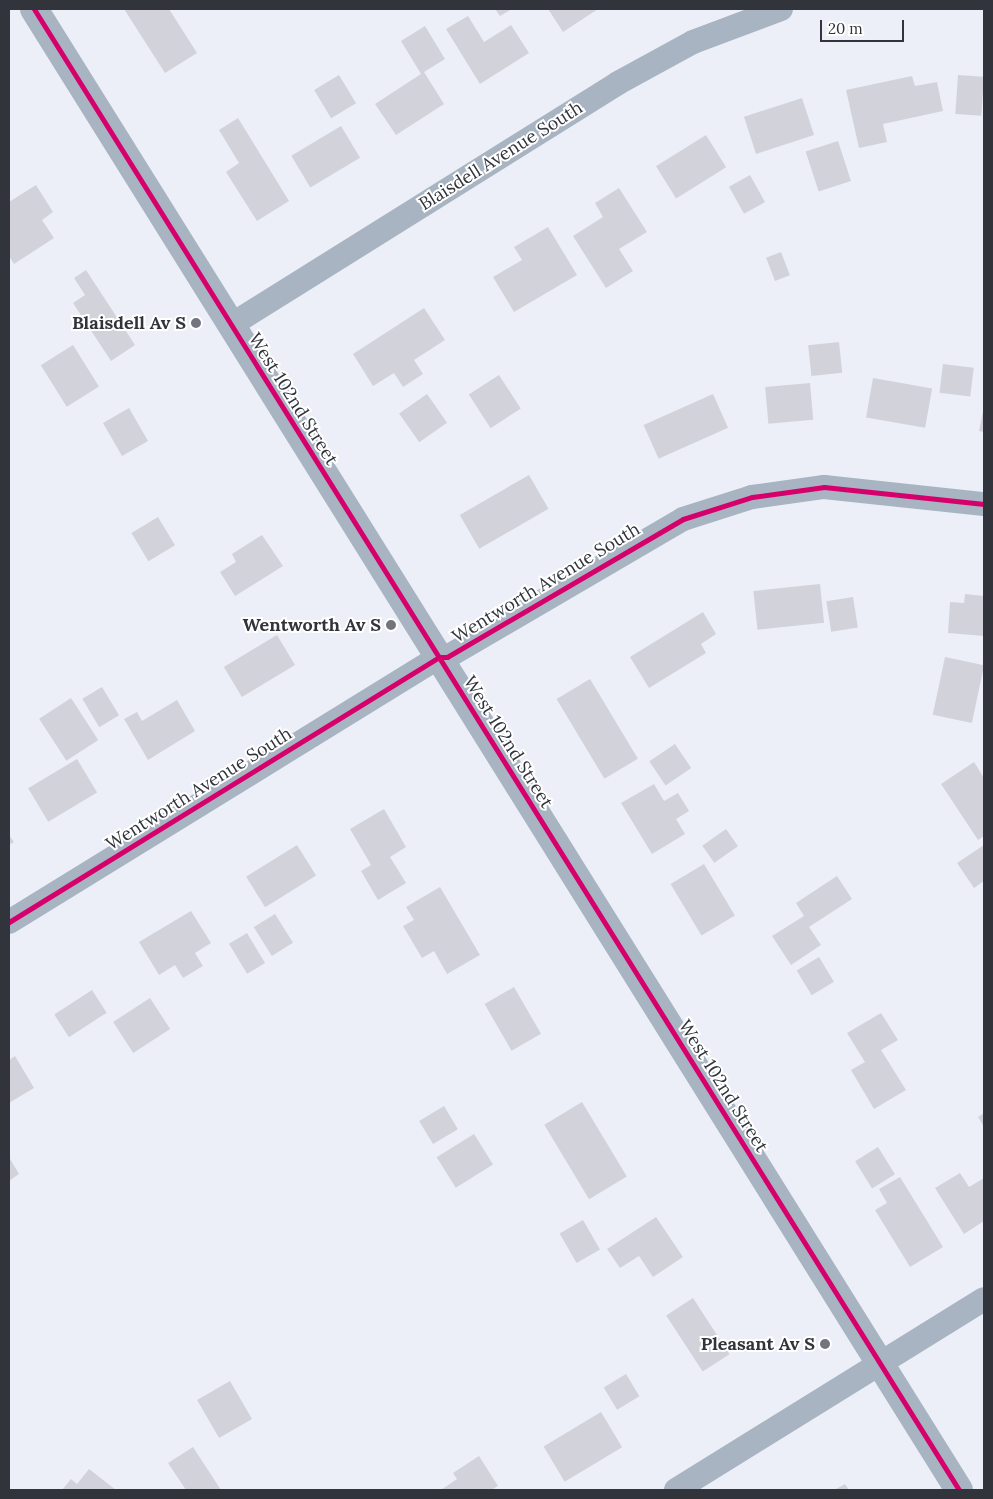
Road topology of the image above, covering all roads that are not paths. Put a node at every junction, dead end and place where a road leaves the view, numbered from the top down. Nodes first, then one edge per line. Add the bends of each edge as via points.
1 (34, 9) edge
2 (781, 9) edge
3 (231, 325) junction
4 (984, 504) edge
5 (439, 657) junction
6 (9, 922) edge
7 (984, 1298) edge
8 (880, 1364) junction
9 (676, 1490) edge
10 (959, 1490) edge

1 - 3 street, West 102nd Street
2 - 3 street, Blaisdell Avenue South via 693,42 618,83
3 - 5 street, West 102nd Street
4 - 5 street, Wentworth Avenue South via 824,487 752,497 683,519 447,658
5 - 6 street, Wentworth Avenue South
5 - 8 street, West 102nd Street
7 - 8 street
8 - 9 street
8 - 10 street, West 102nd Street

